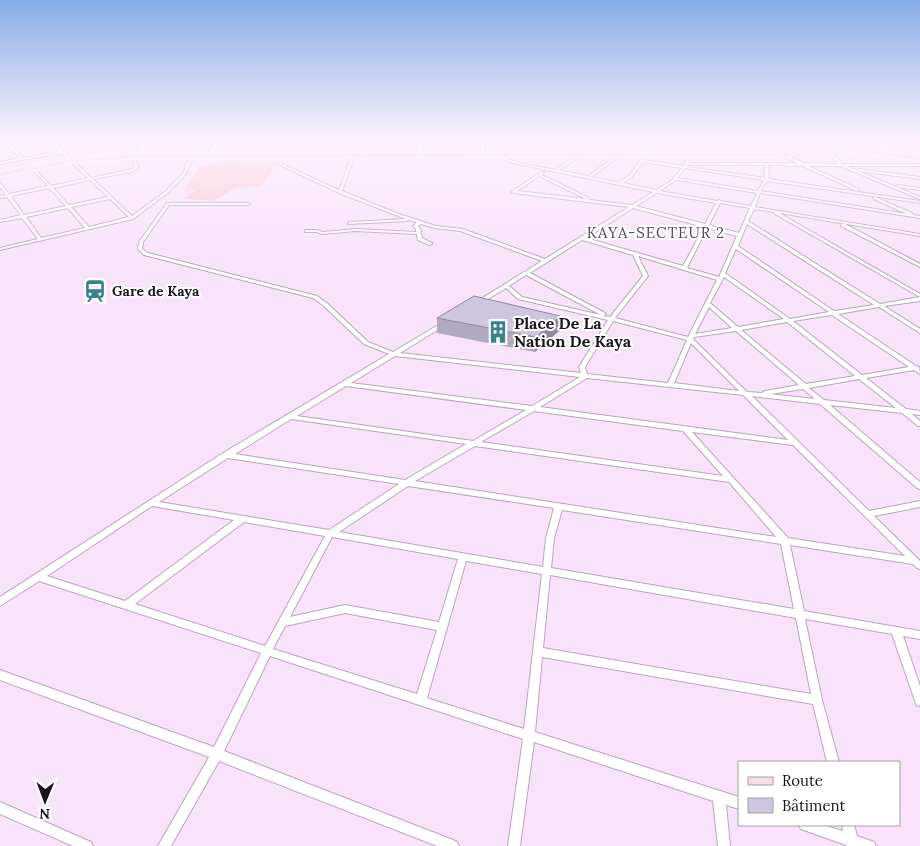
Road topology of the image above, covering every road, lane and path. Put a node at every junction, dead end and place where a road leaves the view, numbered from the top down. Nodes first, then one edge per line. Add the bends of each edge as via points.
1 (43, 179) edge
2 (89, 179) edge
3 (91, 179) edge
4 (179, 179) edge
5 (313, 179) edge
6 (345, 179) edge
7 (532, 179) edge
8 (548, 179) edge
9 (600, 179) edge
10 (626, 179) edge
11 (675, 179) edge
12 (678, 179) edge
13 (767, 179) edge
14 (770, 179) edge
15 (834, 179) edge
16 (877, 179) edge
17 (0, 184) edge
18 (620, 184) junction
19 (888, 184) junction
20 (50, 187) junction
21 (920, 189) edge
22 (656, 191) junction
23 (340, 192) junction
24 (759, 192) junction
25 (866, 194) junction
26 (8, 195) junction
27 (0, 197) edge
28 (111, 198) junction
29 (920, 200) edge
30 (719, 201) junction
31 (594, 202) junction
32 (152, 203) junction
33 (161, 204) dead end
34 (248, 204) dead end
35 (632, 206) junction
36 (68, 207) junction
37 (752, 207) junction
38 (772, 210) junction
39 (23, 216) junction
40 (132, 218) junction
41 (919, 218) edge
42 (0, 221) edge
43 (837, 221) junction
44 (420, 222) junction
45 (746, 222) junction
46 (350, 223) dead end
47 (706, 226) junction
48 (88, 228) junction
49 (307, 231) dead end
50 (902, 232) junction
51 (419, 233) junction
52 (740, 235) junction
53 (920, 235) edge
54 (582, 238) junction
55 (40, 239) junction
56 (920, 241) edge
57 (430, 244) dead end
58 (735, 246) junction
59 (0, 249) edge
60 (635, 254) junction
61 (546, 261) junction
62 (920, 266) edge
63 (684, 269) junction
64 (526, 273) junction
65 (722, 276) junction
66 (507, 286) dead end
67 (920, 297) edge
68 (708, 304) junction
69 (473, 306) edge
70 (880, 306) junction
71 (835, 313) junction
72 (612, 319) junction
73 (449, 320) edge
74 (788, 320) junction
75 (737, 329) junction
76 (920, 331) edge
77 (691, 337) junction
78 (394, 354) junction
79 (918, 369) edge
80 (585, 376) junction
81 (862, 378) junction
82 (344, 384) junction
83 (670, 385) junction
84 (805, 388) junction
85 (750, 394) junction
86 (823, 402) junction
87 (534, 408) junction
88 (904, 411) junction
89 (920, 413) edge
90 (290, 417) junction
91 (920, 424) edge
92 (685, 428) junction
93 (795, 443) junction
94 (474, 444) junction
95 (226, 455) junction
96 (732, 480) junction
97 (406, 483) junction
98 (920, 486) edge
99 (150, 503) junction
100 (920, 504) edge
101 (560, 506) junction
102 (867, 514) junction
103 (242, 519) junction
104 (330, 534) junction
105 (785, 541) junction
106 (463, 557) junction
107 (917, 563) edge
108 (547, 571) junction
109 (38, 577) junction
110 (0, 602) edge
111 (126, 606) junction
112 (800, 614) junction
113 (282, 622) junction
114 (441, 626) junction
115 (896, 631) junction
116 (920, 635) edge
117 (267, 651) junction
118 (538, 652) junction
119 (0, 675) edge
120 (421, 700) junction
121 (817, 700) junction
122 (920, 702) edge
123 (529, 735) junction
124 (217, 754) junction
125 (832, 761) edge
126 (719, 797) junction
127 (738, 803) edge
128 (0, 808) edge
129 (807, 826) edge
130 (848, 826) edge
131 (852, 843) edge
132 (87, 846) edge
133 (164, 846) edge
134 (453, 846) edge
135 (514, 846) edge
136 (724, 846) edge
137 (870, 846) edge

1 - 20 street
2 - 20 street
3 - 28 street
4 - 32 street
5 - 23 street
6 - 23 street
7 - 31 street via 513,192
8 - 31 street
9 - 18 street
10 - 18 street
11 - 22 street
12 - 24 street
13 - 24 street
14 - 25 street
15 - 25 street
16 - 19 street
17 - 26 street
18 - 22 street
19 - 21 street
19 - 29 street
20 - 26 street
20 - 36 street
22 - 30 street
22 - 35 street
23 - 44 street
24 - 37 street
24 - 41 street
25 - 29 street
25 - 41 street
26 - 27 street
26 - 39 street
28 - 36 street
28 - 40 street
30 - 37 street
30 - 47 street
31 - 35 street
32 - 33 street
32 - 40 street
34 - 78 street via 168,204 140,248 146,254 315,298 366,343
35 - 47 street
35 - 54 street
36 - 39 street
36 - 48 street
37 - 38 street
37 - 45 street
38 - 43 street
38 - 67 street
39 - 42 street
39 - 55 street
40 - 48 street
43 - 50 street
43 - 62 street
44 - 46 street
44 - 51 street via 415,226
44 - 61 street via 461,230
45 - 52 street
45 - 70 street
47 - 52 street
47 - 63 street
48 - 55 street
49 - 51 street
50 - 53 street
50 - 56 street
51 - 57 street via 420,239
52 - 58 street
54 - 60 street
54 - 61 street
55 - 59 street
58 - 65 street
58 - 71 street
60 - 63 street
60 - 72 street via 646,276
61 - 64 street
63 - 65 street
64 - 69 street
64 - 72 street
65 - 68 street
65 - 74 street
66 - 72 street via 520,298
67 - 70 street
68 - 75 street
68 - 77 street
70 - 71 street
70 - 76 street
71 - 74 street
71 - 79 street
72 - 77 street
72 - 80 street via 582,367
73 - 78 street
74 - 75 street
74 - 81 street
75 - 77 street
75 - 84 street
77 - 83 street
77 - 85 street
78 - 80 street
78 - 82 street
79 - 81 street
80 - 83 street
80 - 87 street
81 - 84 street
81 - 88 street
82 - 87 street
82 - 90 street
83 - 85 street
84 - 85 street
84 - 86 street
85 - 86 street
85 - 93 street
86 - 88 street
86 - 98 street
87 - 92 street
87 - 94 street
88 - 89 street
88 - 91 street
90 - 94 street
90 - 95 street
92 - 93 street
92 - 96 street
93 - 102 street
94 - 96 street
94 - 97 street
95 - 97 street
95 - 99 street
96 - 105 street
97 - 101 street
97 - 104 street
99 - 103 street
99 - 109 street
100 - 102 street
101 - 105 street
101 - 108 street via 550,538
102 - 107 street
103 - 104 street
103 - 111 street
104 - 106 street
104 - 113 street
105 - 107 street
105 - 112 street
106 - 108 street
106 - 114 street
108 - 112 street
108 - 118 street
109 - 110 street
109 - 111 street
111 - 117 street
112 - 115 street
112 - 121 street
113 - 114 street via 345,609
113 - 117 street
114 - 120 street
115 - 116 street
115 - 122 street
117 - 120 street
117 - 124 street
118 - 121 street
118 - 123 street
119 - 124 street
120 - 123 street
121 - 125 street
123 - 126 street
123 - 135 street
124 - 133 street
124 - 134 street
126 - 127 street
126 - 136 street
128 - 132 street
129 - 131 street
130 - 131 street
131 - 137 street

